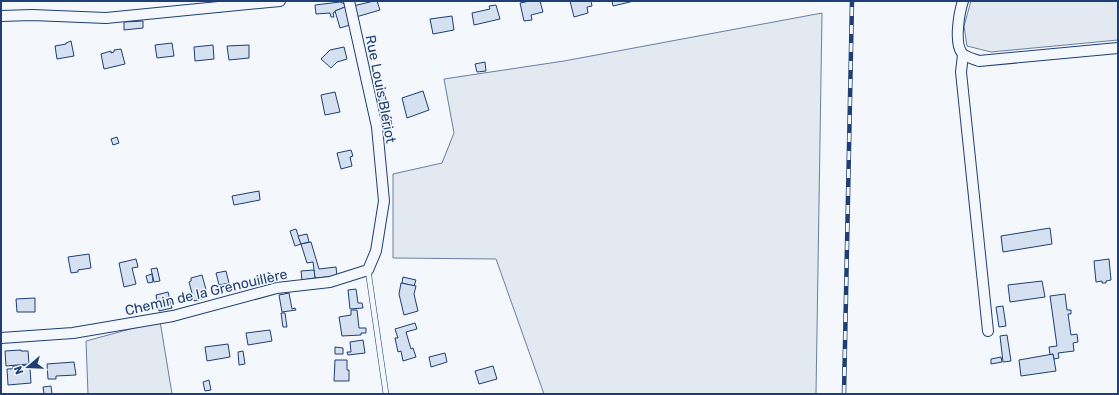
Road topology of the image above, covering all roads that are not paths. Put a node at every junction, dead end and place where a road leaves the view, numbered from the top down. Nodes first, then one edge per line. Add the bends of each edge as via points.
1 (276, 1) edge
2 (349, 1) edge
3 (963, 1) edge
4 (1, 16) edge
5 (1118, 48) edge
6 (963, 54) junction
7 (368, 270) junction
8 (988, 331) dead end
9 (1, 338) edge
10 (386, 394) edge

1 - 4 street via 106,18
2 - 7 street, Rue Louis Blériot via 377,127 384,201 376,251
3 - 6 street via 959,15 958,47
5 - 6 street via 979,61
6 - 8 street via 961,72
7 - 9 street, Chemin de la Grenouillère via 330,282 277,288 173,316 73,333
7 - 10 lane

